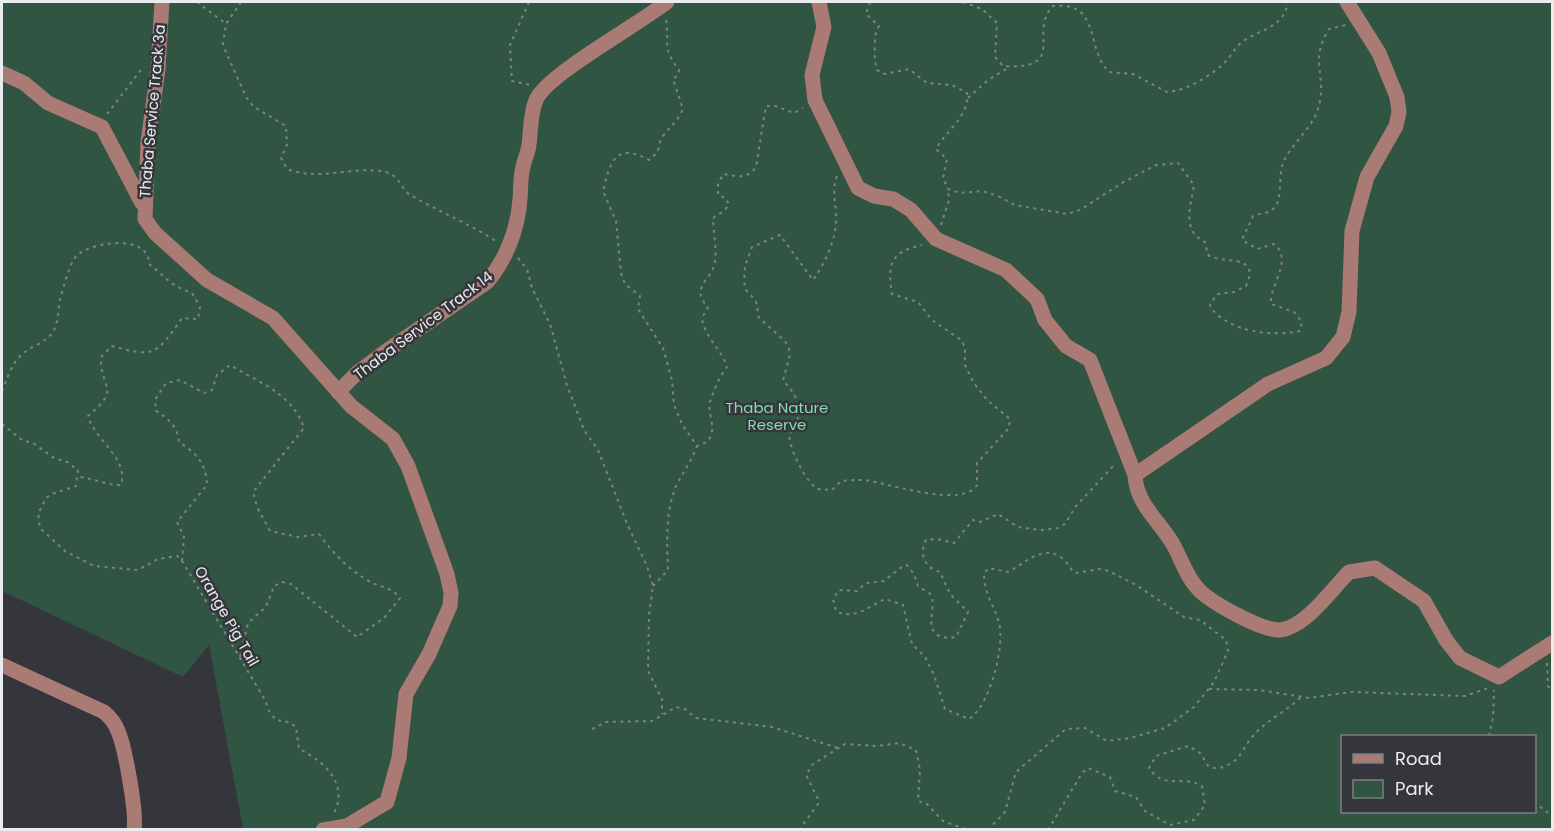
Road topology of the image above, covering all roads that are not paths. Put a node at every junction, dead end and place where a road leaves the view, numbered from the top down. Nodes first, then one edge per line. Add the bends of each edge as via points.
1 (162, 2) edge
2 (819, 2) edge
3 (1347, 2) edge
4 (667, 7) edge
5 (2, 73) edge
6 (144, 206) junction
7 (338, 393) junction
8 (1135, 475) junction
9 (1550, 645) edge
10 (2, 665) edge
11 (324, 829) edge
12 (134, 830) edge

1 - 6 street, Thaba Service Track 3a
2 - 8 street via 824,27 812,75 815,100 858,188 893,199 911,210 936,239 1006,270 1037,299 1045,320 1065,346 1090,360
3 - 8 street via 1365,27 1398,97 1399,112 1396,126 1367,177 1352,231 1349,312 1343,337 1326,358 1249,396
4 - 7 street, Thaba Service Track 14 via 549,85 536,98 522,168 520,202 507,251 497,271 487,282 357,373
5 - 6 street via 24,83 48,103 96,123 107,132
6 - 7 street, Thaba Service Track 3a via 145,219 155,233 207,280 273,318
7 - 11 street, Thaba Service Track 3a via 388,434 401,452 435,537 451,599 429,654 406,694 399,758 387,802 347,826
8 - 9 street via 1143,503 1173,544 1192,582 1201,592 1260,625 1278,630 1295,626 1349,572 1375,568 1424,601 1460,658 1499,677
10 - 12 street via 104,712 113,720 119,732

